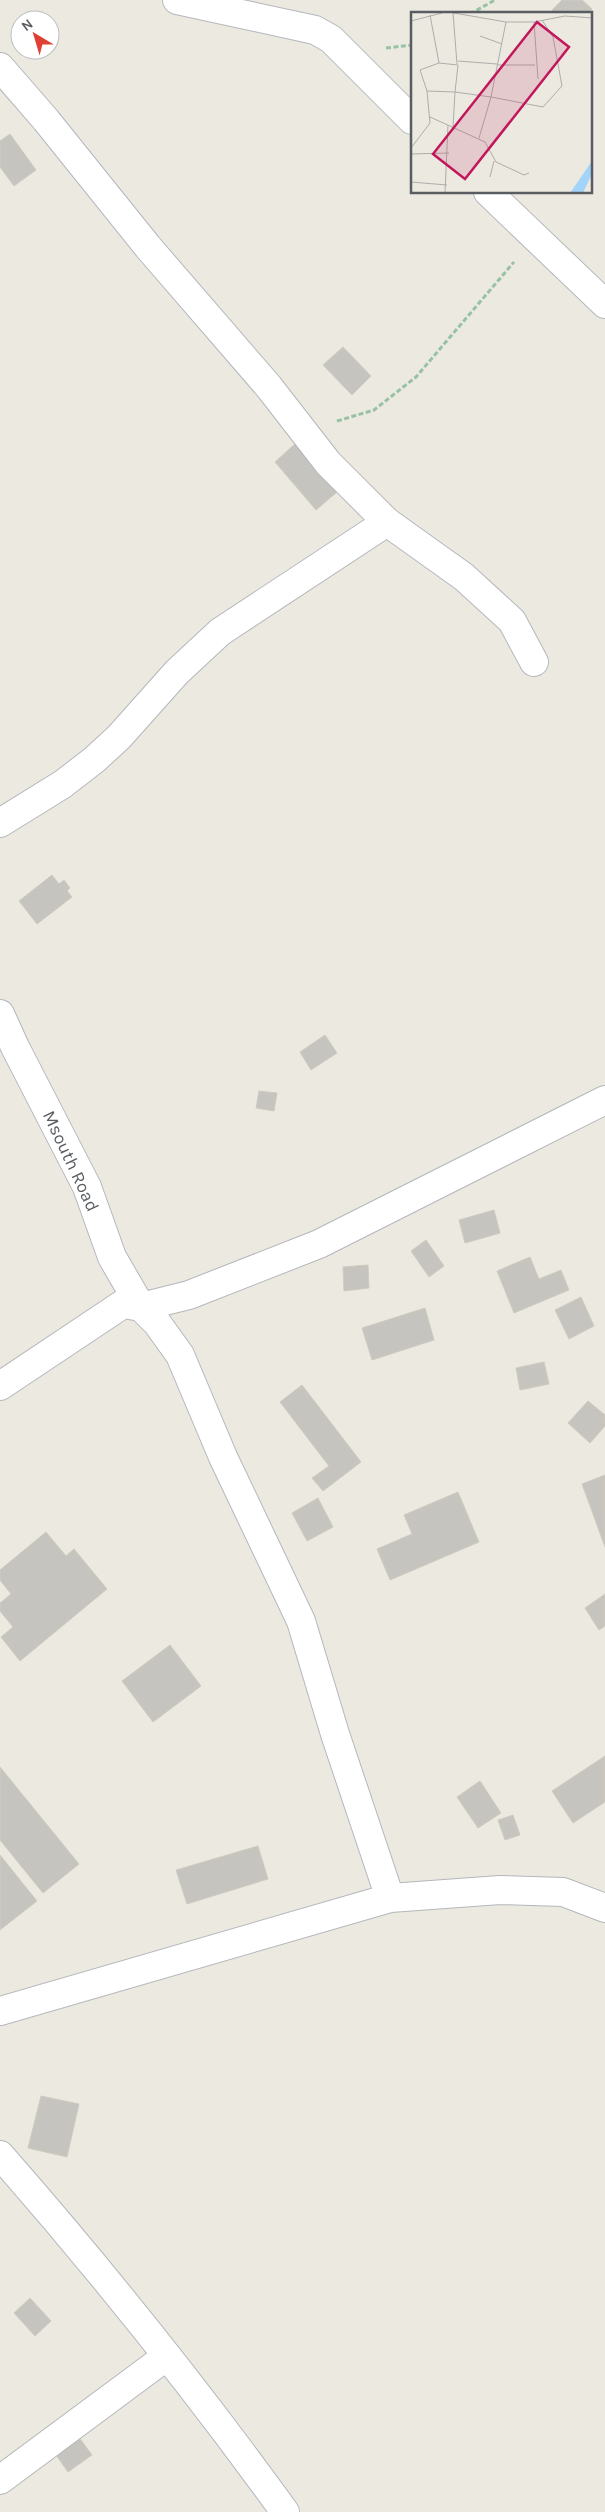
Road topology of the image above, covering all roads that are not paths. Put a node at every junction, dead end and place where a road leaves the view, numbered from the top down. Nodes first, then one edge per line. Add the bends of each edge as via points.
1 (177, 0) edge
2 (0, 68) edge
3 (411, 119) edge
4 (490, 194) edge
5 (605, 304) edge
6 (387, 522) junction
7 (534, 662) dead end
8 (0, 823) edge
9 (0, 1014) edge
10 (605, 1100) edge
11 (142, 1307) junction
12 (0, 1386) edge
13 (390, 1898) junction
14 (605, 1908) edge
15 (0, 2012) edge
16 (0, 2154) edge
17 (167, 2356) junction
18 (0, 2480) edge
19 (285, 2512) edge

1 - 3 street via 315,30 331,39
2 - 6 street via 269,387 328,464
4 - 5 street
6 - 7 street via 464,577 512,621
6 - 8 street via 220,632 177,672 94,760 63,784
9 - 11 street, Msouth Road via 87,1187 112,1257
10 - 11 street via 320,1244 190,1294
11 - 12 street via 123,1304
11 - 13 street, Msouth Road via 158,1323 180,1355 223,1457 301,1621
13 - 14 street via 500,1890 563,1892
13 - 15 street
16 - 17 street
17 - 18 street
17 - 19 street

